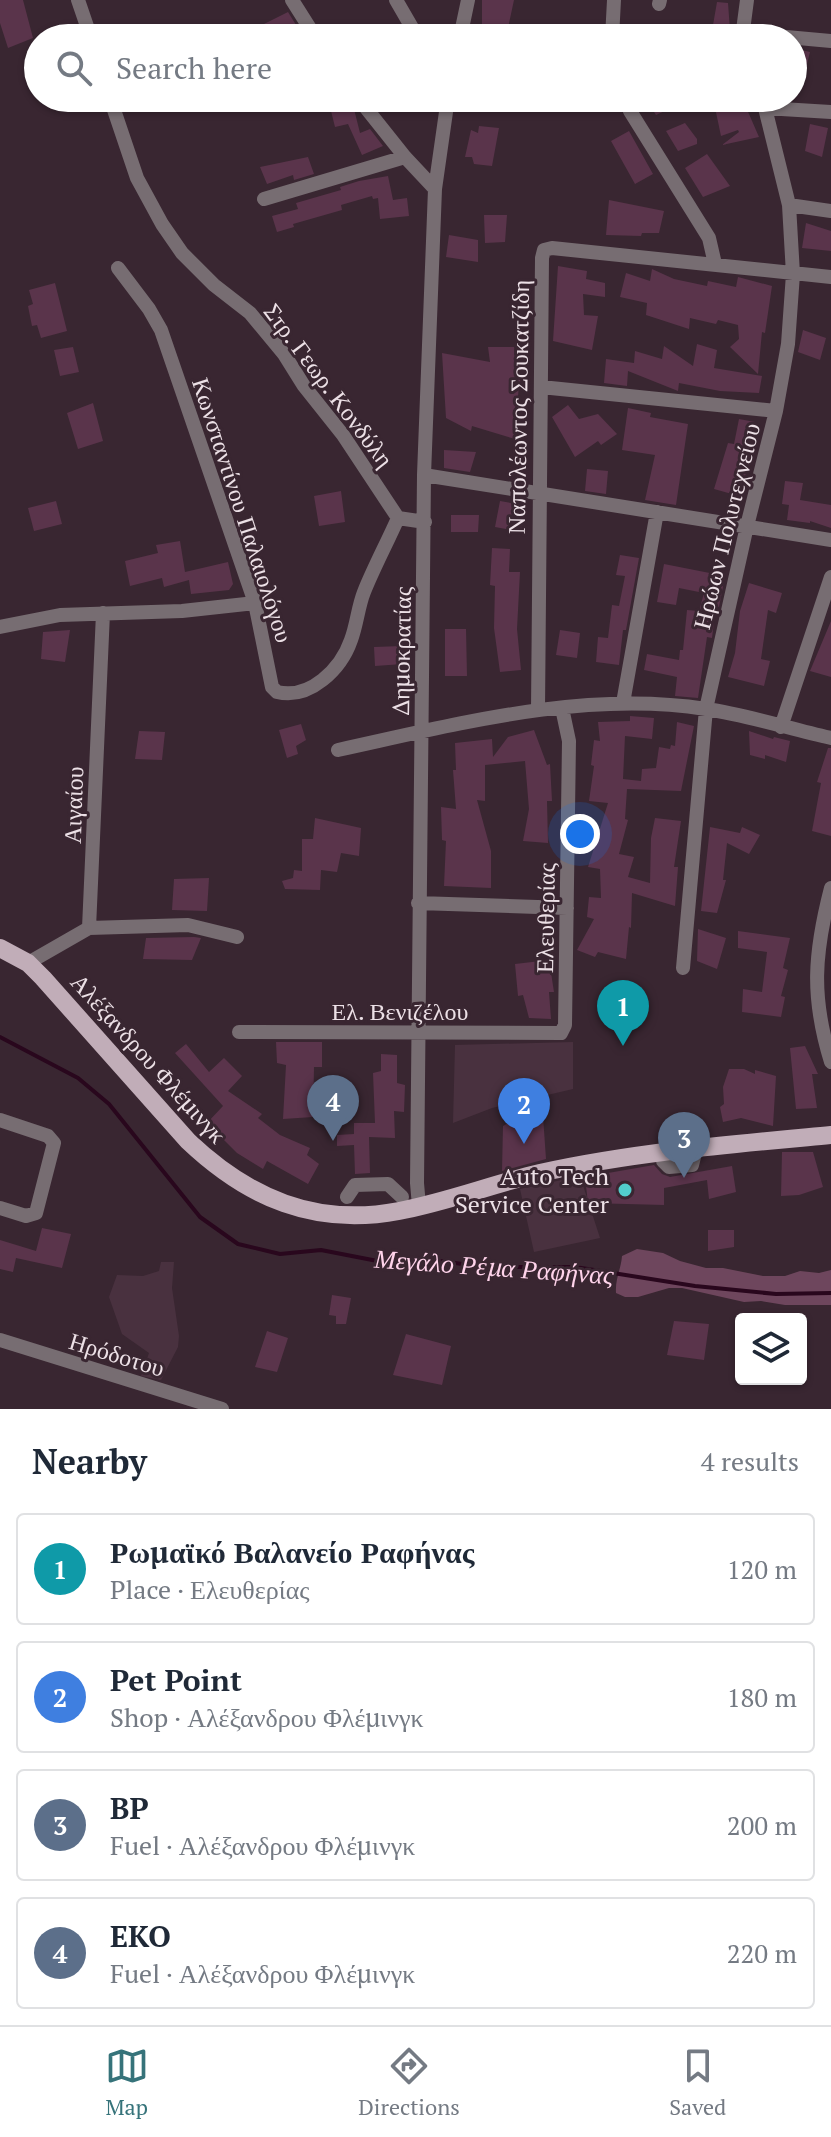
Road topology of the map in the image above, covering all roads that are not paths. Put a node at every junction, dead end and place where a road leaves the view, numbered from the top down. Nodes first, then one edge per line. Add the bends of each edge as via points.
1 (78, 0) edge
2 (292, 0) edge
3 (396, 0) edge
4 (468, 0) edge
5 (614, 0) edge
6 (747, 0) edge
7 (86, 24) edge
8 (307, 24) edge
9 (410, 24) edge
10 (463, 24) edge
11 (613, 24) edge
12 (744, 24) edge
13 (807, 39) edge
14 (831, 41) edge
15 (807, 109) edge
16 (115, 112) edge
17 (369, 112) edge
18 (446, 112) edge
19 (631, 112) edge
20 (764, 112) edge
21 (831, 112) edge
22 (405, 157) junction
23 (435, 189) junction
24 (264, 199) dead end
25 (789, 205) junction
26 (831, 211) edge
27 (715, 264) junction
28 (118, 268) dead end
29 (793, 274) junction
30 (831, 277) edge
31 (541, 387) junction
32 (776, 411) junction
33 (424, 475) junction
34 (539, 494) junction
35 (657, 512) junction
36 (398, 518) junction
37 (425, 522) junction
38 (747, 526) junction
39 (831, 540) edge
40 (831, 577) edge
41 (255, 603) junction
42 (103, 613) junction
43 (0, 627) edge
44 (623, 703) junction
45 (562, 708) junction
46 (706, 709) junction
47 (538, 710) junction
48 (781, 727) junction
49 (421, 732) junction
50 (831, 738) edge
51 (338, 750) dead end
52 (831, 888) edge
53 (418, 903) junction
54 (567, 908) junction
55 (89, 928) junction
56 (237, 937) dead end
57 (0, 948) edge
58 (28, 963) junction
59 (683, 968) dead end
60 (827, 1029) edge
61 (239, 1032) dead end
62 (561, 1033) joint
63 (418, 1034) junction
64 (831, 1062) edge
65 (0, 1120) edge
66 (831, 1135) edge
67 (694, 1157) dead end
68 (663, 1161) dead end
69 (347, 1197) dead end
70 (402, 1197) dead end
71 (419, 1206) junction
72 (0, 1208) edge
73 (0, 1340) edge
74 (222, 1409) edge

1 - 7 street
2 - 8 street
3 - 9 street
4 - 10 street
5 - 11 street
6 - 12 street
13 - 14 street
15 - 21 street
16 - 36 street, Στρ. Γεωρ. Κονδύλη via 137,178 176,244 214,285 250,313 284,354
17 - 22 street
18 - 23 street, Δημοκρατίας
19 - 27 street via 709,238
20 - 25 street, Ηρώων Πολυτεχνείου
22 - 23 street
22 - 24 street
23 - 33 street, Δημοκρατίας
25 - 26 street
25 - 29 street, Ηρώων Πολυτεχνείου
27 - 29 street, Ναπολέωντος Σουκατζίδη
27 - 31 street, Ναπολέωντος Σουκατζίδη via 544,250
28 - 41 street, Κωνσταντίνου Παλαιολόγου via 161,330
29 - 30 street, Ναπολέωντος Σουκατζίδη
29 - 32 street, Ηρώων Πολυτεχνείου
31 - 32 street
31 - 34 street, Ναπολέωντος Σουκατζίδη
32 - 38 street, Ηρώων Πολυτεχνείου
33 - 34 street
33 - 37 street, Δημοκρατίας
34 - 35 street
34 - 47 street, Ναπολέωντος Σουκατζίδη
35 - 38 street
35 - 44 street
36 - 37 street
36 - 41 street, Κωνσταντίνου Παλαιολόγου via 361,600 346,652 329,675 305,690 293,695 272,687
37 - 49 street, Δημοκρατίας
38 - 39 street
38 - 46 street, Ηρώων Πολυτεχνείου
40 - 48 street
41 - 42 street
42 - 43 street
42 - 55 street, Αιγαίου
44 - 45 street
44 - 46 street
45 - 47 street
45 - 54 street, Ελευθερίας via 569,741
46 - 48 street
46 - 59 street, Ηρώων Πολυτεχνείου
47 - 49 street
48 - 50 street
49 - 51 street
49 - 53 street, Δημοκρατίας
52 - 60 street via 816,962 818,1010
53 - 54 street
53 - 63 street, Δημοκρατίας
54 - 62 street, Ελευθερίας
55 - 56 street via 188,925
55 - 58 street
57 - 58 main road, Αλέξανδρου Φλέμινγκ
58 - 71 main road, Αλέξανδρου Φλέμινγκ via 188,1141 235,1180 281,1203 324,1213 376,1214
60 - 64 street via 823,1042
61 - 63 street, Ελ. Βενιζέλου
62 - 63 street, Ελ. Βενιζέλου
63 - 71 street, Δημοκρατίας
65 - 72 street via 48,1136 54,1143 36,1213 26,1216
66 - 71 main road, Αλέξανδρου Φλέμινγκ via 540,1173
67 - 68 street via 692,1165 669,1167
69 - 70 street via 355,1185 388,1184
73 - 74 street, Ηρόδοτου

